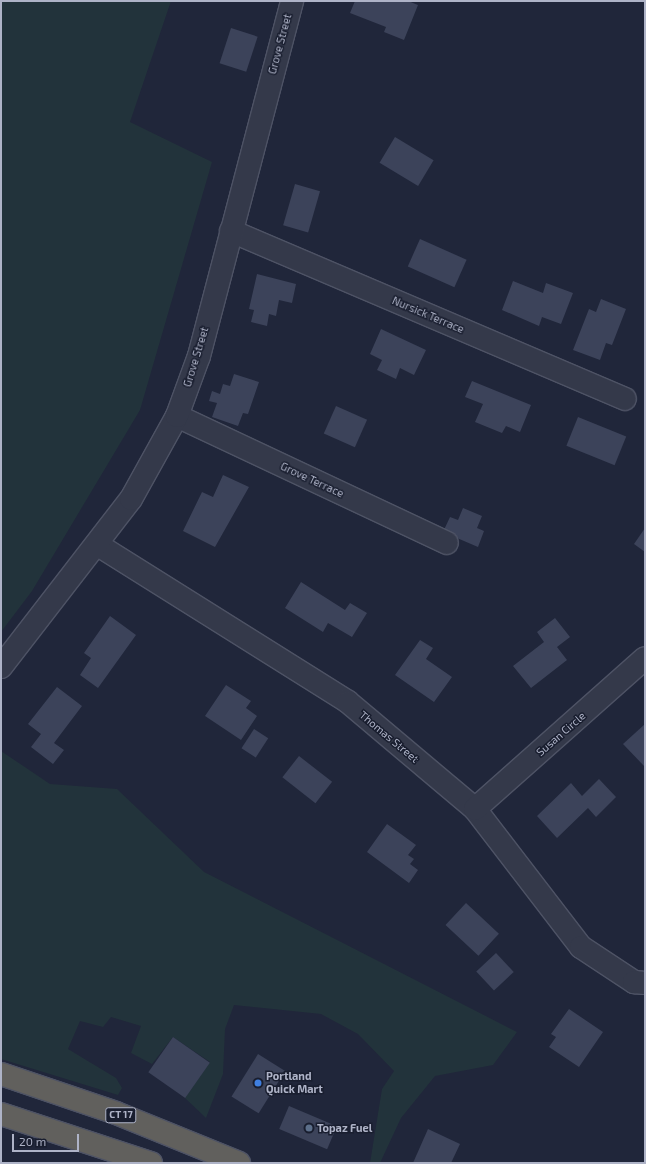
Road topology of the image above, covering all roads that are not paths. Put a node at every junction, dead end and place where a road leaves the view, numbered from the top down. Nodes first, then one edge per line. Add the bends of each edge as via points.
1 (292, 1) edge
2 (231, 230) junction
3 (624, 399) dead end
4 (177, 416) junction
5 (447, 543) dead end
6 (98, 545) junction
7 (645, 658) edge
8 (1, 667) edge
9 (475, 809) junction
10 (640, 982) edge
11 (1, 1074) edge
12 (1, 1114) edge
13 (153, 1128) junction
14 (144, 1160) edge
15 (239, 1163) edge

1 - 2 street, Grove Street
2 - 3 street, Nursick Terrace
2 - 4 street, Grove Street via 198,356
4 - 5 street, Grove Terrace
4 - 6 street, Grove Street via 131,499
6 - 8 street, Grove Street
6 - 9 street, Thomas Street via 348,702
7 - 9 street, Susan Circle
9 - 10 street, Thomas Street via 581,947
11 - 13 highway, CT 17
12 - 14 highway
13 - 14 highway
13 - 15 highway, CT 17

